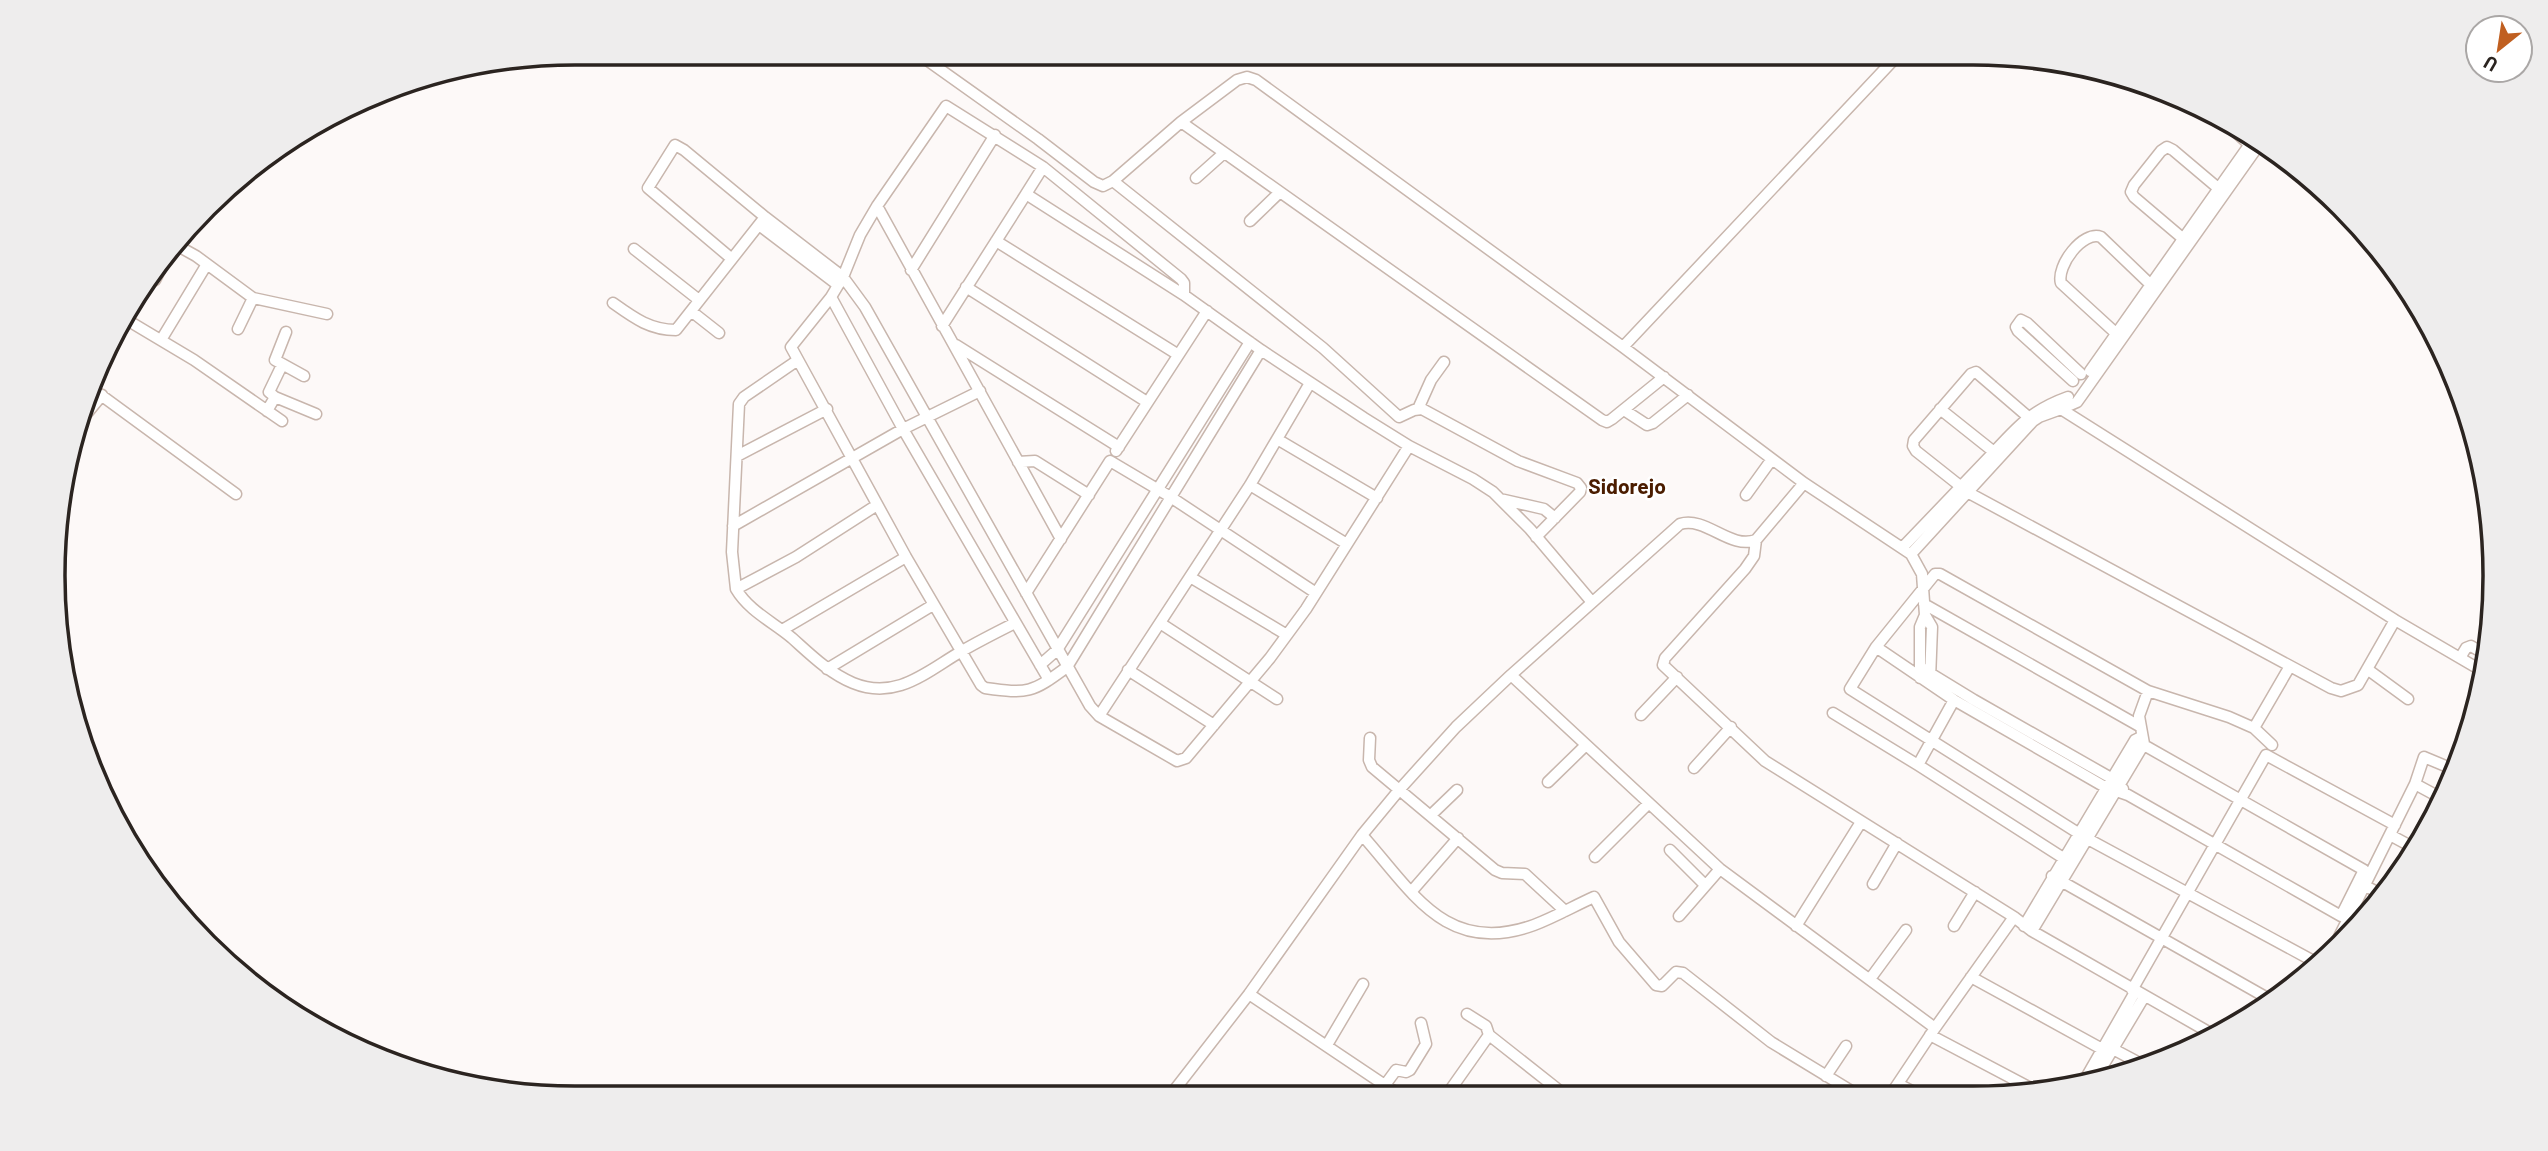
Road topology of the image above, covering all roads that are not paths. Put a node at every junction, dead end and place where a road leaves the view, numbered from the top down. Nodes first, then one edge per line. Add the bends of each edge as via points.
1 (935, 65) edge
2 (1887, 65) edge
3 (1181, 122) junction
4 (995, 135) junction
5 (2252, 148) edge
6 (2252, 148) edge
7 (1224, 153) junction
8 (1043, 167) junction
9 (1195, 178) dead end
10 (1113, 181) junction
11 (2218, 188) junction
12 (1280, 192) junction
13 (1026, 194) junction
14 (877, 206) junction
15 (762, 221) junction
16 (1250, 221) dead end
17 (996, 241) junction
18 (2187, 242) junction
19 (183, 249) edge
20 (634, 249) dead end
21 (732, 259) junction
22 (207, 264) junction
23 (911, 270) junction
24 (841, 281) junction
25 (2151, 285) junction
26 (966, 287) junction
27 (1184, 295) junction
28 (831, 297) junction
29 (253, 298) junction
30 (699, 300) junction
31 (613, 303) dead end
32 (691, 311) junction
33 (1207, 311) junction
34 (327, 314) dead end
35 (132, 323) edge
36 (942, 326) junction
37 (239, 329) dead end
38 (286, 332) dead end
39 (719, 333) dead end
40 (2120, 337) junction
41 (161, 340) junction
42 (1250, 342) junction
43 (953, 343) junction
44 (1623, 346) junction
45 (1261, 350) junction
46 (1177, 354) junction
47 (798, 360) junction
48 (1444, 362) dead end
49 (282, 365) junction
50 (2086, 374) junction
51 (304, 376) dead end
52 (1664, 377) junction
53 (1310, 383) junction
54 (980, 391) junction
55 (98, 393) edge
56 (1688, 395) junction
57 (275, 397) junction
58 (1147, 402) junction
59 (2066, 404) junction
60 (1418, 408) junction
61 (827, 409) junction
62 (1940, 409) junction
63 (1624, 410) junction
64 (267, 411) junction
65 (316, 414) dead end
66 (925, 417) junction
67 (1399, 417) junction
68 (2030, 419) junction
69 (282, 421) dead end
70 (903, 429) junction
71 (1386, 431) junction
72 (1277, 439) junction
73 (1119, 446) junction
74 (1409, 446) junction
75 (1994, 452) junction
76 (737, 456) junction
77 (853, 457) junction
78 (1772, 459) junction
79 (1110, 460) junction
80 (1018, 462) junction
81 (1804, 483) junction
82 (1250, 485) junction
83 (1158, 489) junction
84 (1966, 490) junction
85 (236, 494) dead end
86 (1089, 495) junction
87 (1746, 495) dead end
88 (1170, 496) junction
89 (1377, 498) junction
90 (1500, 499) junction
91 (877, 505) junction
92 (1555, 518) junction
93 (733, 526) junction
94 (1220, 530) junction
95 (1536, 537) junction
96 (1061, 539) junction
97 (1756, 540) junction
98 (1347, 544) junction
99 (1906, 551) junction
100 (906, 557) junction
101 (1190, 577) junction
102 (736, 589) junction
103 (1922, 591) junction
104 (1026, 593) junction
105 (1316, 593) junction
106 (1591, 601) junction
107 (1924, 604) junction
108 (933, 605) junction
109 (1925, 615) junction
110 (2395, 620) junction
111 (1015, 623) junction
112 (1160, 623) junction
113 (782, 630) junction
114 (1287, 635) junction
115 (1920, 639) junction
116 (1931, 639) junction
117 (1876, 647) junction
118 (1057, 650) junction
119 (2478, 650) edge
120 (961, 651) junction
121 (2460, 658) junction
122 (1040, 665) junction
123 (2290, 666) junction
124 (2475, 666) edge
125 (1067, 667) junction
126 (827, 668) junction
127 (2367, 669) junction
128 (1128, 670) junction
129 (1511, 675) junction
130 (1925, 676) junction
131 (1677, 677) junction
132 (1049, 680) junction
133 (1250, 682) junction
134 (2148, 691) junction
135 (1277, 699) dead end
136 (2408, 699) dead end
137 (1954, 700) junction
138 (1972, 705) junction
139 (1833, 713) dead end
140 (1641, 715) dead end
141 (1099, 716) junction
142 (1214, 726) junction
143 (1731, 727) junction
144 (2254, 728) junction
145 (2141, 737) junction
146 (1370, 738) dead end
147 (1932, 740) junction
148 (1586, 745) junction
149 (2272, 745) dead end
150 (1918, 765) junction
151 (2446, 766) edge
152 (1694, 768) dead end
153 (1548, 782) dead end
154 (2415, 784) junction
155 (2112, 785) junction
156 (1400, 789) junction
157 (1457, 790) dead end
158 (2434, 794) edge
159 (2241, 799) junction
160 (1648, 804) junction
161 (1431, 815) junction
162 (1861, 822) junction
163 (2392, 830) junction
164 (2082, 835) junction
165 (1458, 838) junction
166 (1360, 839) junction
167 (2408, 842) edge
168 (1897, 843) junction
169 (2215, 844) junction
170 (1670, 850) dead end
171 (1595, 857) dead end
172 (2067, 860) junction
173 (1720, 869) junction
174 (2056, 879) junction
175 (1873, 884) dead end
176 (1705, 885) junction
177 (2364, 885) junction
178 (2374, 891) edge
179 (1411, 892) junction
180 (1975, 892) junction
181 (2188, 893) junction
182 (1565, 911) junction
183 (1679, 916) dead end
184 (2014, 917) junction
185 (2348, 922) edge
186 (1796, 926) junction
187 (1954, 926) dead end
188 (2028, 929) junction
189 (1906, 930) dead end
190 (2162, 938) junction
191 (2311, 959) edge
192 (1971, 977) junction
193 (1870, 979) junction
194 (1363, 984) dead end
195 (2137, 993) junction
196 (1249, 994) junction
197 (2263, 995) edge
198 (1467, 1014) dead end
199 (1421, 1023) dead end
200 (2205, 1030) edge
201 (1932, 1031) junction
202 (1489, 1035) junction
203 (1327, 1045) junction
204 (1846, 1046) dead end
205 (2102, 1049) junction
206 (2113, 1049) junction
207 (2134, 1060) edge
208 (2100, 1070) edge
209 (2089, 1072) edge
210 (1826, 1076) junction
211 (2024, 1083) edge
212 (1898, 1084) joint
213 (1178, 1086) edge
214 (1385, 1086) joint
215 (1453, 1086) edge
216 (1553, 1086) edge
217 (1841, 1086) edge
218 (1902, 1086) edge

1 - 10 street via 1094,182 1103,186
2 - 44 street
3 - 7 street
3 - 10 street
3 - 44 street via 1237,80 1256,80
4 - 8 street
4 - 14 street via 944,107
4 - 23 street
5 - 11 street
6 - 18 street
7 - 9 street
7 - 12 street
8 - 13 street
8 - 27 street via 1181,279
10 - 67 street via 1323,348
11 - 18 street
11 - 18 street via 2166,147 2134,185 2134,197
12 - 16 street
12 - 63 street via 1602,420 1607,422
13 - 17 street
13 - 27 street
14 - 23 street
14 - 24 street
15 - 21 street
15 - 21 street via 684,150 672,147 649,190
15 - 24 street
17 - 26 street
17 - 46 street
18 - 25 street
18 - 40 street
19 - 22 street
20 - 30 street
21 - 30 street
22 - 29 street
22 - 41 street
23 - 36 street
24 - 28 street
24 - 66 street via 865,307
25 - 40 street
25 - 40 street via 2095,235 2086,237 2062,266 2061,283
26 - 36 street
26 - 58 street
27 - 33 street
28 - 47 street via 792,343
28 - 70 street
29 - 34 street
29 - 37 street
30 - 32 street
31 - 32 street via 641,323 673,331
32 - 39 street
33 - 42 street
33 - 46 street
35 - 41 street
36 - 43 street
38 - 49 street via 275,360
40 - 50 street
41 - 64 street
42 - 45 street
42 - 83 street
43 - 54 street
43 - 73 street
44 - 52 street
45 - 53 street
45 - 88 street
46 - 58 street
47 - 61 street
47 - 76 street via 739,404
48 - 60 street
49 - 51 street
49 - 57 street via 270,392
50 - 50 street via 2018,331 2018,322 2027,323
50 - 59 street
50 - 59 street via 2077,402
52 - 56 street
52 - 63 street
53 - 71 street
53 - 72 street
54 - 66 street
54 - 80 street
55 - 85 street
56 - 63 street via 1647,425
56 - 78 street
57 - 64 street
57 - 65 street
58 - 73 street
59 - 68 street
59 - 110 street
60 - 67 street
60 - 92 street via 1518,461 1577,483 1580,492
61 - 76 street
61 - 77 street
62 - 68 street via 1976,372
62 - 75 street
62 - 84 street via 1913,446
64 - 69 street
66 - 70 street
66 - 104 street
67 - 71 street
68 - 75 street
68 - 84 street
70 - 77 street
70 - 111 street
71 - 74 street
72 - 82 street
72 - 89 street
73 - 79 street
74 - 89 street
74 - 90 street via 1473,479
75 - 84 street
76 - 93 street
77 - 91 street
77 - 93 street
78 - 81 street
78 - 87 street
79 - 83 street
79 - 86 street
80 - 86 street via 1035,461
80 - 96 street
81 - 97 street
81 - 99 street
82 - 94 street
82 - 98 street
83 - 88 street
83 - 118 street
84 - 99 street
84 - 123 street
86 - 96 street
88 - 94 street
88 - 125 street
89 - 98 street
90 - 92 street via 1544,509
90 - 95 street
91 - 100 street
91 - 102 street
92 - 95 street
93 - 102 street
94 - 101 street
94 - 105 street
95 - 106 street
96 - 104 street
97 - 106 street via 1744,542 1695,523 1681,524
97 - 131 street via 1754,556 1745,569 1662,662
98 - 105 street
99 - 103 street via 1920,570
100 - 108 street
100 - 113 street
101 - 112 street
101 - 114 street
102 - 113 street via 751,608
103 - 107 street
103 - 117 street
103 - 134 street via 1940,573
104 - 118 street
105 - 114 street
106 - 129 street
107 - 109 street
107 - 145 street
108 - 120 street
108 - 126 street
109 - 115 street
109 - 116 street via 1931,624
110 - 121 street
110 - 127 street
111 - 120 street
111 - 122 street
112 - 128 street
112 - 133 street
113 - 126 street
114 - 133 street
115 - 116 street
115 - 130 street
116 - 130 street
117 - 130 street
117 - 147 street via 1850,689
118 - 122 street
118 - 125 street
119 - 121 street via 2466,648
120 - 126 street via 903,686 866,686
120 - 132 street via 985,688 1024,692
121 - 124 street
122 - 132 street
123 - 127 street via 2341,691 2358,685
123 - 144 street
125 - 132 street
125 - 141 street
127 - 136 street
128 - 141 street
128 - 142 street
129 - 148 street
129 - 156 street
130 - 137 street
130 - 138 street
131 - 140 street
131 - 143 street
133 - 135 street
133 - 142 street
134 - 144 street
134 - 145 street via 2139,716
137 - 138 street
137 - 147 street
138 - 155 street
139 - 150 street
141 - 142 street via 1177,761 1186,758
143 - 152 street
143 - 162 street via 1761,759
144 - 149 street
145 - 155 street
145 - 159 street
146 - 156 street via 1372,767
147 - 150 street
147 - 164 street
148 - 153 street
148 - 160 street
150 - 172 street
151 - 154 street via 2424,757
154 - 158 street
154 - 163 street
155 - 164 street
155 - 169 street
156 - 161 street
156 - 166 street
157 - 161 street
159 - 163 street via 2269,755
159 - 169 street
159 - 169 street via 2364,870 2341,916
160 - 171 street
160 - 173 street
161 - 165 street
162 - 168 street
162 - 186 street
163 - 167 street
163 - 177 street
164 - 172 street
164 - 181 street
165 - 179 street
165 - 182 street via 1495,870 1532,878
166 - 179 street
166 - 196 street
168 - 175 street
168 - 180 street
169 - 181 street
170 - 176 street
172 - 174 street
173 - 176 street
173 - 186 street
174 - 188 street
174 - 190 street
176 - 183 street
177 - 178 street
177 - 185 street
179 - 182 street via 1443,921 1482,932 1533,925
180 - 184 street
180 - 187 street
181 - 190 street
181 - 191 street
182 - 210 street via 1594,897 1619,942 1656,985 1662,986 1676,972 1683,973 1771,1042
184 - 188 street
184 - 192 street
186 - 193 street
188 - 195 street
189 - 193 street
190 - 195 street
190 - 197 street
192 - 201 street
192 - 205 street
193 - 201 street
194 - 203 street
195 - 200 street
195 - 205 street
195 - 206 street
196 - 203 street
196 - 213 street
198 - 202 street via 1486,1026
199 - 214 street via 1426,1044 1410,1070 1396,1070
201 - 211 street
201 - 212 street
202 - 215 street
202 - 216 street
203 - 214 street
204 - 210 street
205 - 206 street
205 - 209 street
206 - 207 street
206 - 208 street
210 - 217 street
212 - 218 street

